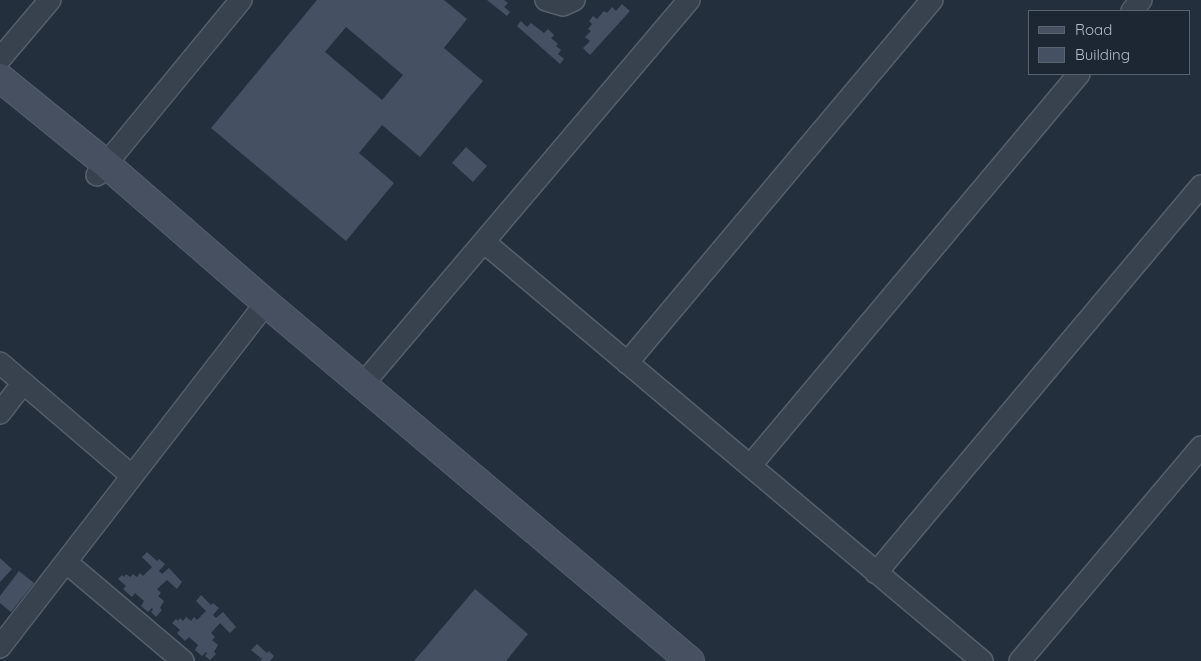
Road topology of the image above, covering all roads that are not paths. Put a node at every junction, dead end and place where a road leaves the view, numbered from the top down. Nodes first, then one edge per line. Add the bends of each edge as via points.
1 (50, 0) edge
2 (241, 0) edge
3 (546, 0) edge
4 (574, 0) edge
5 (932, 0) edge
6 (1141, 0) edge
7 (685, 2) edge
8 (1133, 10) edge
9 (0, 59) edge
10 (1079, 75) edge
11 (0, 78) edge
12 (0, 96) edge
13 (101, 169) junction
14 (1201, 186) edge
15 (484, 242) junction
16 (262, 309) junction
17 (0, 362) edge
18 (627, 363) junction
19 (23, 383) junction
20 (363, 384) junction
21 (0, 413) edge
22 (1201, 448) edge
23 (750, 466) junction
24 (132, 476) junction
25 (66, 562) junction
26 (876, 572) junction
27 (0, 647) edge
28 (183, 661) edge
29 (669, 661) edge
30 (690, 661) edge
31 (982, 661) edge
32 (1020, 661) edge

1 - 9 street
2 - 13 street
3 - 4 street via 563,5
5 - 18 street
6 - 8 street
7 - 15 street
10 - 23 street
11 - 13 main road
12 - 13 main road
13 - 16 main road
14 - 26 street
15 - 18 street
15 - 20 street
16 - 20 main road
16 - 24 street
16 - 29 main road
17 - 19 street
18 - 23 street
19 - 21 street
19 - 24 street
20 - 30 main road
22 - 32 street
23 - 26 street
24 - 25 street
25 - 27 street
25 - 28 street
26 - 31 street

